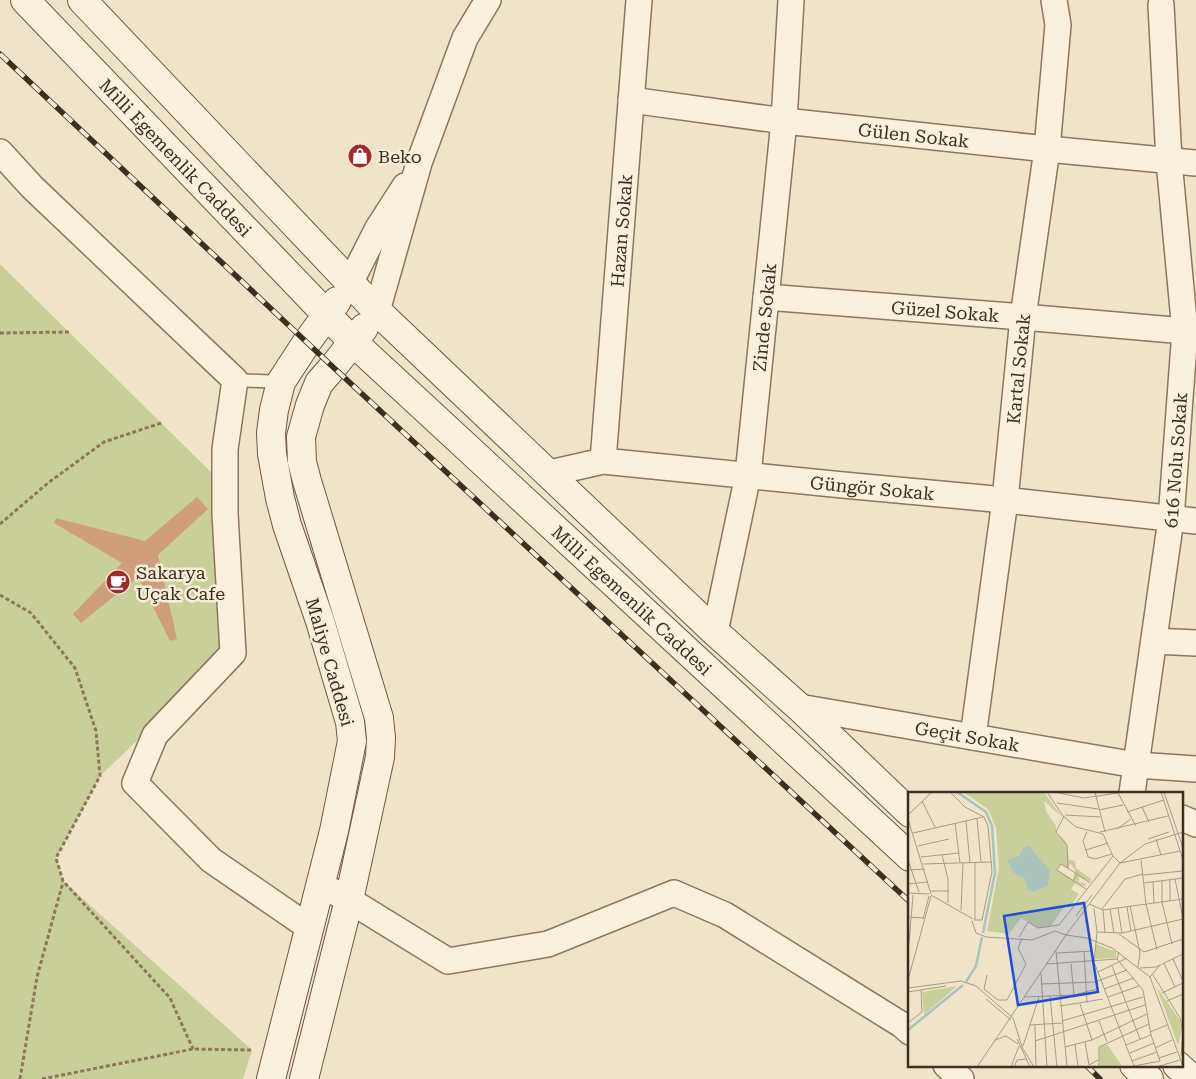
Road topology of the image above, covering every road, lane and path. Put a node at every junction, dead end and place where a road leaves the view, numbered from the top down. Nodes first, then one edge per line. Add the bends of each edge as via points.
1 (25, 0) edge
2 (82, 0) edge
3 (488, 0) edge
4 (639, 0) edge
5 (791, 0) edge
6 (1054, 0) edge
7 (1161, 5) dead end
8 (631, 100) junction
9 (784, 121) junction
10 (1047, 149) junction
11 (0, 152) edge
12 (1169, 161) junction
13 (419, 163) junction
14 (1196, 163) edge
15 (350, 283) junction
16 (766, 297) junction
17 (377, 311) junction
18 (327, 315) junction
19 (1023, 317) junction
20 (69, 332) dead end
21 (1184, 332) junction
22 (0, 334) edge
23 (354, 342) junction
24 (235, 380) junction
25 (281, 382) junction
26 (161, 423) dead end
27 (603, 461) junction
28 (550, 474) junction
29 (748, 476) junction
30 (1005, 500) junction
31 (1171, 519) junction
32 (1196, 521) edge
33 (0, 524) edge
34 (0, 595) edge
35 (715, 632) junction
36 (1154, 641) junction
37 (1196, 643) edge
38 (799, 707) junction
39 (973, 737) junction
40 (1136, 765) junction
41 (1196, 769) edge
42 (1133, 792) edge
43 (908, 811) edge
44 (1184, 819) edge
45 (1196, 824) edge
46 (908, 855) edge
47 (64, 882) junction
48 (321, 885) junction
49 (350, 900) junction
50 (310, 928) junction
51 (908, 1030) edge
52 (193, 1049) junction
53 (252, 1050) dead end
54 (947, 1066) edge
55 (1135, 1066) edge
56 (1178, 1066) edge
57 (20, 1079) edge
58 (42, 1079) edge
59 (272, 1079) edge
60 (304, 1079) edge
61 (961, 1079) edge
62 (1149, 1079) edge
63 (1192, 1079) edge

1 - 18 main road, Milli Egemenlik Caddesi
2 - 15 main road
3 - 13 street via 465,38
4 - 8 street, Hazan Sokak
5 - 9 street, Zinde Sokak
6 - 10 street, Kartal Sokak via 1058,25
7 - 12 street, 616 Nolu Sokak
8 - 9 street, Gülen Sokak
8 - 27 street, Hazan Sokak
9 - 10 street, Gülen Sokak
9 - 16 street, Zinde Sokak
10 - 12 street, Gülen Sokak
10 - 19 street, Kartal Sokak
11 - 24 street via 32,187
12 - 14 street, Gülen Sokak
12 - 21 street, 616 Nolu Sokak
13 - 15 street via 378,228
13 - 17 street
15 - 17 main road, Milli Egemenlik Caddesi
15 - 18 main road, Maliye Caddesi
16 - 19 street, Güzel Sokak
16 - 29 street, Zinde Sokak
17 - 23 main road, Maliye Caddesi
17 - 28 main road, Milli Egemenlik Caddesi
18 - 23 main road, Milli Egemenlik Caddesi
18 - 25 main road, Maliye Caddesi
19 - 21 street, Güzel Sokak
19 - 30 street, Kartal Sokak
20 - 22 path
21 - 31 street, 616 Nolu Sokak
23 - 46 main road, Milli Egemenlik Caddesi
23 - 49 main road, Maliye Caddesi via 319,383 301,437 307,481 379,718 380,757
24 - 25 lane
24 - 50 street via 226,449 225,505 233,653 155,735 135,783 211,860
25 - 48 main road, Maliye Caddesi via 271,433 275,476 287,525 350,722 352,741
26 - 33 path via 104,442
27 - 28 street, Güngör Sokak
27 - 29 street, Güngör Sokak
28 - 35 main road, Milli Egemenlik Caddesi
29 - 30 street, Güngör Sokak
29 - 35 street, Zinde Sokak
30 - 31 street, Güngör Sokak
30 - 39 street, Kartal Sokak
31 - 32 street, Güngör Sokak
31 - 36 street, 616 Nolu Sokak
34 - 47 path via 32,613 75,668 96,731 100,776 56,858
35 - 38 main road, Milli Egemenlik Caddesi
36 - 37 street
36 - 40 street, 616 Nolu Sokak
38 - 39 street, Geçit Sokak
38 - 43 main road, Milli Egemenlik Caddesi
39 - 40 street, Geçit Sokak
40 - 41 street, Geçit Sokak
40 - 42 street, 616 Nolu Sokak
44 - 45 street
47 - 52 path via 170,998
47 - 57 path via 37,977
48 - 49 street
48 - 50 main road, Maliye Caddesi
49 - 51 street via 448,961 548,944 674,894 725,915
49 - 60 main road, Maliye Caddesi
50 - 59 main road, Maliye Caddesi
52 - 53 path
52 - 58 path
54 - 61 street
55 - 62 main road
56 - 63 main road

